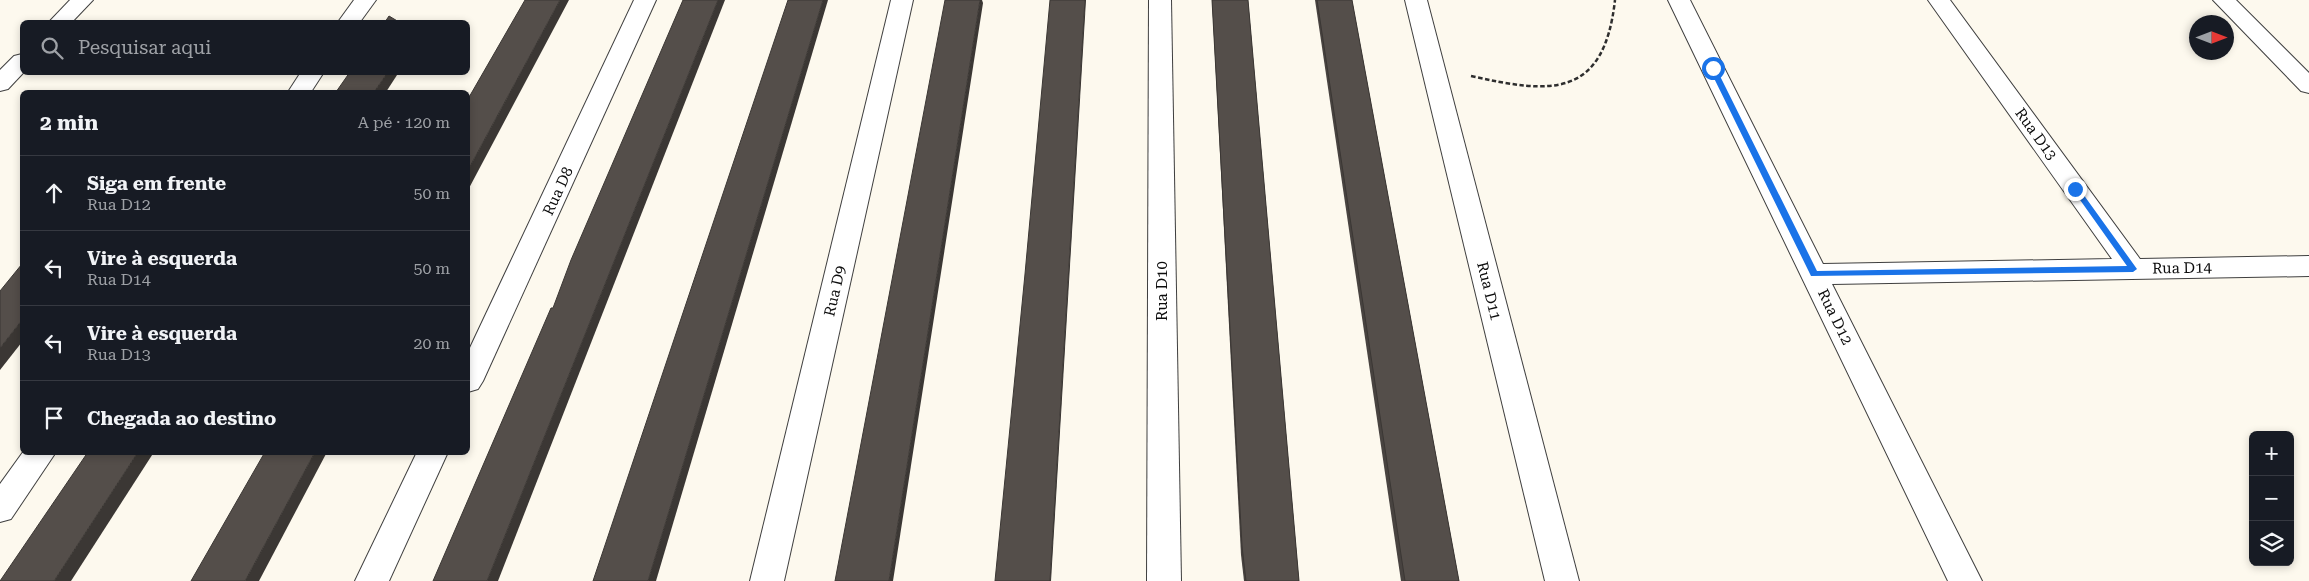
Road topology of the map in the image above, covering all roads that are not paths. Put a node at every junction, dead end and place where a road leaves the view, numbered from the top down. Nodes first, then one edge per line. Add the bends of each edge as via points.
1 (82, 0) edge
2 (365, 0) edge
3 (645, 0) edge
4 (902, 0) edge
5 (1160, 0) edge
6 (1416, 0) edge
7 (1679, 0) edge
8 (1939, 0) edge
9 (2224, 0) edge
10 (62, 20) edge
11 (350, 20) edge
12 (20, 63) edge
13 (311, 75) edge
14 (0, 84) edge
15 (2309, 86) edge
16 (300, 90) edge
17 (2309, 266) edge
18 (2133, 269) junction
19 (1814, 274) junction
20 (470, 377) edge
21 (39, 455) edge
22 (432, 455) edge
23 (0, 509) edge
24 (372, 581) edge
25 (767, 581) edge
26 (1164, 581) edge
27 (1562, 581) edge
28 (1964, 581) edge

1 - 10 street
2 - 11 street
3 - 20 street, Rua D8
4 - 25 street, Rua D9
5 - 26 street, Rua D10
6 - 27 street, Rua D11
7 - 19 street, Rua D12
8 - 18 street, Rua D13
9 - 15 street
12 - 14 street
13 - 16 street
17 - 18 street, Rua D14
18 - 19 street, Rua D14
19 - 28 street, Rua D12
21 - 23 street
22 - 24 street

